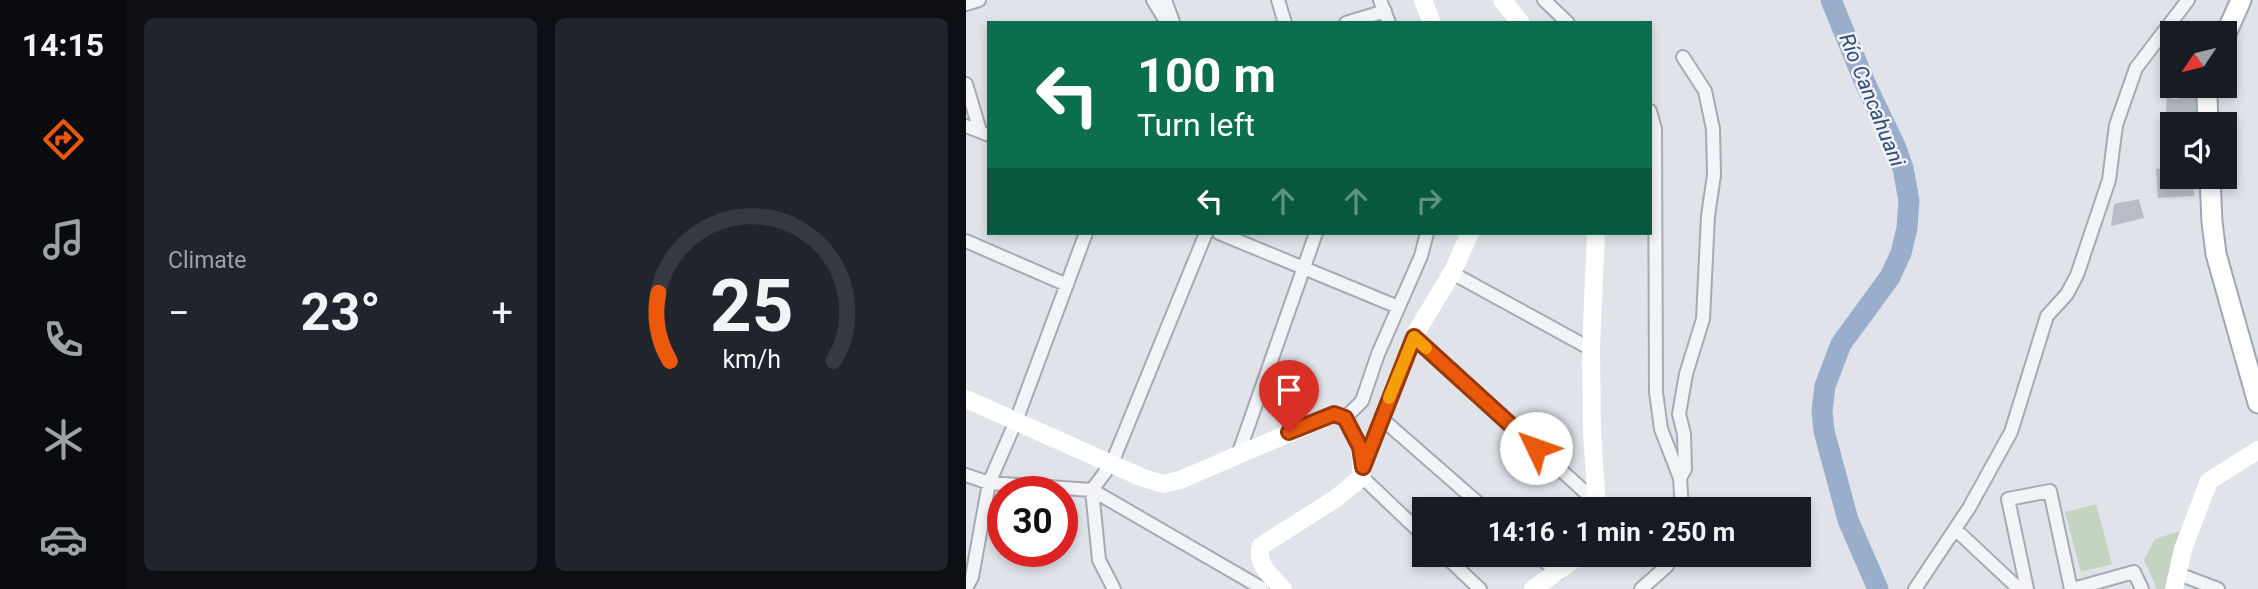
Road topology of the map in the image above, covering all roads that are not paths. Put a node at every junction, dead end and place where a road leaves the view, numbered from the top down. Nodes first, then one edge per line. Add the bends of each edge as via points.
1 (979, 0) edge
2 (1153, 0) edge
3 (1165, 0) edge
4 (1278, 0) edge
5 (1423, 0) edge
6 (1502, 0) edge
7 (1544, 0) edge
8 (2188, 0) edge
9 (2241, 0) edge
10 (966, 4) edge
11 (1384, 11) edge
12 (1166, 21) edge
13 (1172, 21) edge
14 (1284, 21) edge
15 (1352, 21) edge
16 (1431, 21) edge
17 (1519, 21) edge
18 (1566, 21) edge
19 (2232, 21) edge
20 (1683, 57) dead end
21 (966, 85) edge
22 (1652, 117) edge
23 (966, 126) edge
24 (986, 131) edge
25 (2211, 189) edge
26 (1085, 235) edge
27 (1205, 235) edge
28 (1224, 235) edge
29 (1315, 235) edge
30 (1426, 235) edge
31 (1469, 235) edge
32 (1596, 235) edge
33 (966, 241) edge
34 (1304, 268) junction
35 (1452, 273) junction
36 (1067, 285) junction
37 (1398, 307) junction
38 (1414, 337) junction
39 (1591, 349) junction
40 (966, 399) edge
41 (2258, 403) edge
42 (1345, 418) junction
43 (1381, 418) junction
44 (1016, 421) junction
45 (2258, 450) edge
46 (1238, 455) junction
47 (1112, 463) junction
48 (1363, 472) junction
49 (966, 475) edge
50 (992, 476) edge
51 (1680, 478) junction
52 (987, 482) edge
53 (1078, 489) edge
54 (1092, 490) junction
55 (987, 492) edge
56 (1471, 497) edge
57 (1587, 497) edge
58 (1596, 497) edge
59 (1681, 497) edge
60 (1412, 523) edge
61 (1955, 529) junction
62 (1457, 567) edge
63 (1551, 567) edge
64 (1565, 567) edge
65 (1666, 567) edge
66 (1558, 573) junction
67 (968, 580) edge
68 (2175, 581) edge
69 (1249, 585) edge
70 (1115, 589) edge
71 (1263, 589) edge
72 (1283, 589) edge
73 (1480, 589) edge
74 (1533, 589) edge
75 (1641, 589) edge
76 (1915, 589) edge
77 (2020, 589) edge
78 (2027, 589) edge
79 (2072, 589) edge
80 (2142, 589) edge
81 (2218, 589) edge

1 - 10 street
2 - 12 street
3 - 13 street
4 - 14 street
5 - 16 street
6 - 17 street
7 - 18 street
8 - 61 street via 2136,68 2116,125 2109,180 2077,275 2047,316 2011,432
9 - 19 main road
11 - 15 street
20 - 51 street via 1704,91 1713,129 1714,175 1703,319 1679,414 1685,469
21 - 24 street
22 - 51 street via 1656,129 1656,392 1661,429
23 - 24 street
25 - 41 main road via 2216,254
26 - 36 street
27 - 47 street
28 - 34 street
29 - 34 street
30 - 37 street
31 - 35 street
32 - 39 street
33 - 36 street
34 - 37 street
34 - 46 street
35 - 38 street
35 - 39 street
36 - 44 street
37 - 42 street via 1362,401
38 - 43 street
38 - 57 street
39 - 58 street
40 - 44 street
42 - 46 street via 1334,414
42 - 48 street via 1360,447
43 - 48 street
43 - 56 street
44 - 47 street
44 - 50 street
45 - 68 street via 2209,481
46 - 47 street via 1163,484
47 - 54 street
48 - 60 street
48 - 72 street via 1335,499 1261,546 1261,562
49 - 52 street
51 - 59 street
53 - 54 street
54 - 69 street
54 - 70 street via 1099,560
55 - 67 street
61 - 76 street
61 - 77 street
62 - 73 street
63 - 66 street
64 - 66 street
65 - 75 street
66 - 74 street
68 - 81 street
69 - 71 street
78 - 79 street via 2008,499 2050,491
79 - 80 street via 2134,572

